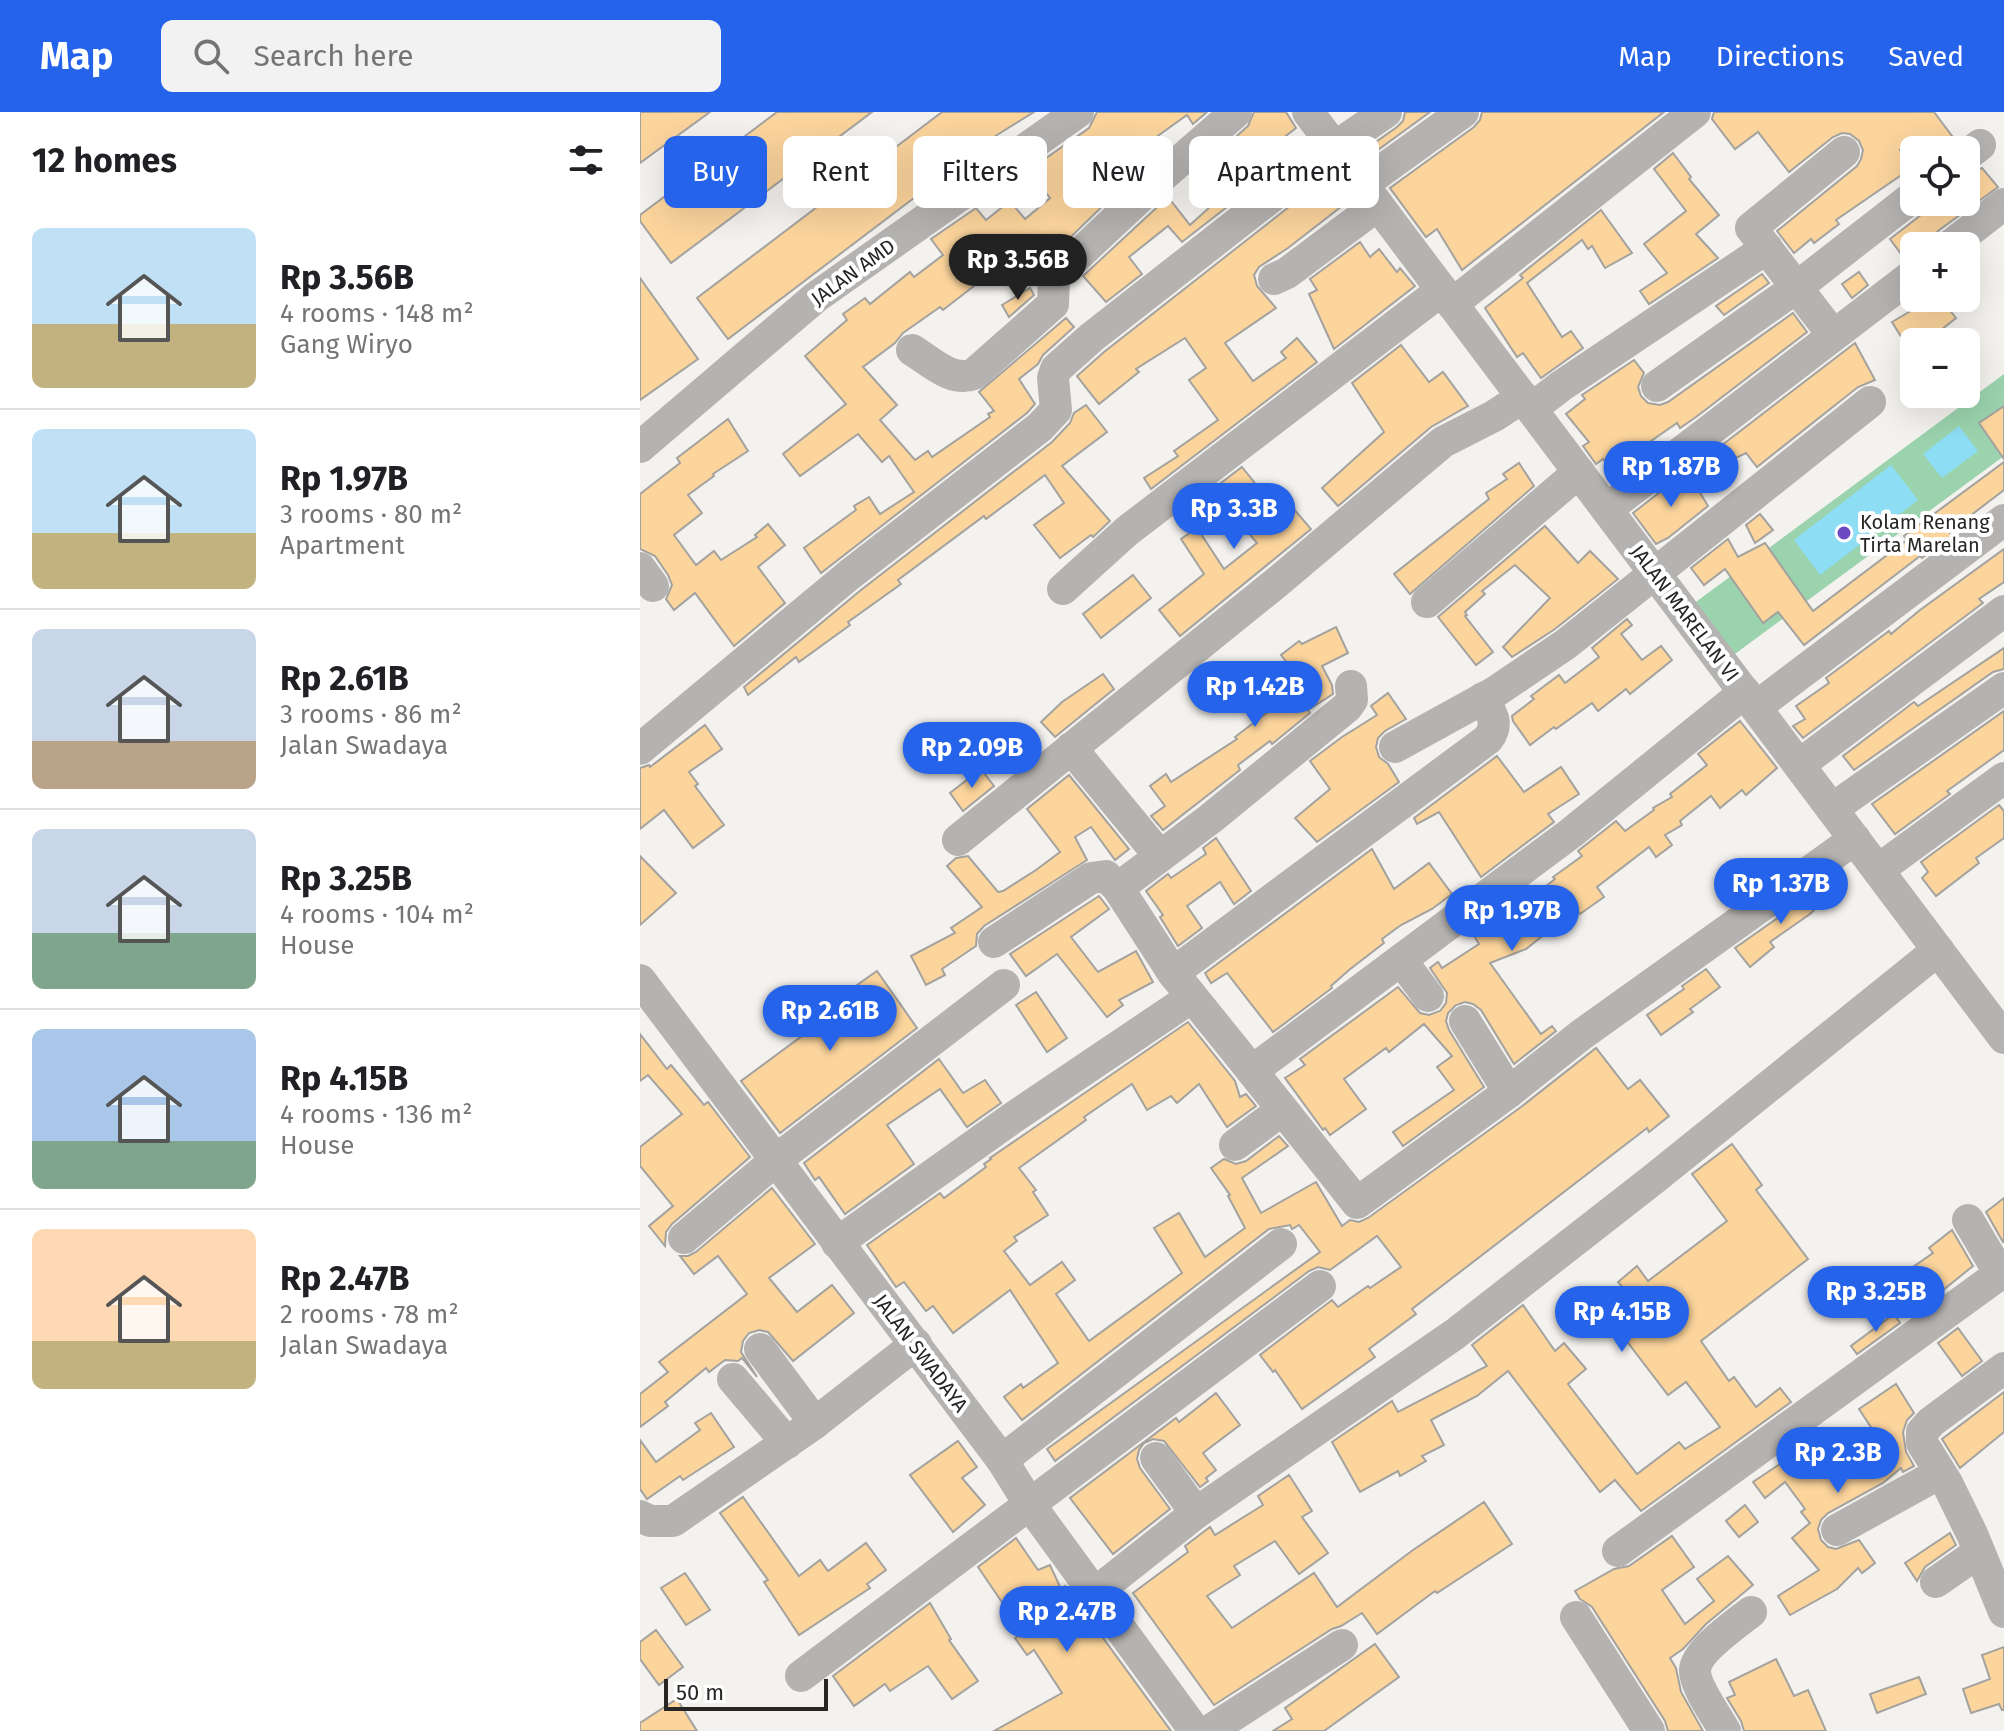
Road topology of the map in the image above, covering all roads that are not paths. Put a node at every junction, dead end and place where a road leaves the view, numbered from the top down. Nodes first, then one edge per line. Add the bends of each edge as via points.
1 (1078, 112) edge
2 (1236, 112) edge
3 (1308, 112) edge
4 (1386, 112) edge
5 (1463, 112) edge
6 (1695, 112) edge
7 (1327, 136) edge
8 (1351, 136) edge
9 (1844, 152) dead end
10 (1379, 188) edge
11 (2004, 204) edge
12 (1379, 206) edge
13 (1900, 207) edge
14 (1258, 208) edge
15 (1357, 208) edge
16 (1968, 232) edge
17 (1767, 248) junction
18 (1274, 279) dead end
19 (1900, 285) edge
20 (1797, 287) junction
21 (1447, 297) junction
22 (1833, 335) junction
23 (912, 350) dead end
24 (1657, 386) dead end
25 (1870, 402) dead end
26 (1527, 403) junction
27 (640, 447) edge
28 (1579, 472) junction
29 (1607, 509) junction
30 (2004, 520) edge
31 (1655, 573) junction
32 (1063, 589) dead end
33 (1427, 602) dead end
34 (2004, 611) edge
35 (1351, 686) dead end
36 (2004, 688) edge
37 (1483, 698) junction
38 (1750, 700) junction
39 (1395, 747) dead end
40 (1071, 748) junction
41 (640, 749) edge
42 (1799, 765) junction
43 (2004, 778) edge
44 (1832, 809) junction
45 (1855, 839) junction
46 (958, 840) dead end
47 (1159, 855) junction
48 (1878, 870) junction
49 (1118, 888) junction
50 (994, 942) dead end
51 (1938, 950) junction
52 (1401, 960) junction
53 (640, 980) edge
54 (1004, 985) dead end
55 (1182, 985) junction
56 (1428, 996) dead end
57 (1465, 1021) dead end
58 (2004, 1038) edge
59 (1252, 1071) junction
60 (1509, 1092) junction
61 (1282, 1110) junction
62 (1235, 1145) dead end
63 (776, 1160) junction
64 (1968, 1220) dead end
65 (684, 1238) dead end
66 (837, 1243) junction
67 (1281, 1244) dead end
68 (2002, 1273) edge
69 (1320, 1286) dead end
70 (916, 1344) junction
71 (760, 1349) dead end
72 (2004, 1368) edge
73 (733, 1379) dead end
74 (815, 1423) junction
75 (787, 1443) junction
76 (1156, 1458) dead end
77 (1002, 1460) junction
78 (1940, 1473) junction
79 (1030, 1505) junction
80 (1196, 1513) junction
81 (640, 1516) edge
82 (1837, 1530) dead end
83 (1618, 1551) dead end
84 (1979, 1552) junction
85 (1936, 1582) dead end
86 (1095, 1593) junction
87 (1751, 1612) dead end
88 (2004, 1612) edge
89 (1576, 1617) dead end
90 (1342, 1645) dead end
91 (801, 1676) dead end
92 (1195, 1731) edge
93 (1209, 1731) edge
94 (1649, 1731) edge
95 (1725, 1731) edge

1 - 27 street, JALAN AMD via 816,297
2 - 23 street via 1058,274 1053,304 974,374 952,376
3 - 7 street, JALAN MARELAN VI
4 - 8 street
5 - 10 street
6 - 21 street
9 - 17 street via 1751,228
11 - 16 street
12 - 21 street, JALAN MARELAN VI
13 - 20 street
14 - 41 street via 1056,369 1056,410 1040,427 849,575
15 - 18 street
17 - 20 street
17 - 26 street
19 - 22 street
20 - 22 street
20 - 24 street
21 - 26 street, JALAN MARELAN VI
21 - 32 street via 1127,531
22 - 29 street
25 - 31 street
26 - 28 street, JALAN MARELAN VI
26 - 40 street via 1443,442
28 - 29 street, JALAN MARELAN VI
28 - 33 street
29 - 31 street, JALAN MARELAN VI
30 - 38 street
31 - 37 street via 1566,644
31 - 38 street, JALAN MARELAN VI
34 - 42 street
35 - 47 street via 1347,707
36 - 44 street
37 - 39 street
37 - 55 street via 1495,719 1488,739
38 - 42 street, JALAN MARELAN VI
38 - 52 street
40 - 46 street
40 - 47 street
42 - 44 street, JALAN MARELAN VI
43 - 48 street
44 - 45 street, JALAN MARELAN VI
45 - 48 street, JALAN MARELAN VI
45 - 60 street
47 - 49 street
48 - 51 street, JALAN MARELAN VI
49 - 50 street via 1106,876 1091,878
49 - 55 street
51 - 58 street, JALAN MARELAN VI
51 - 80 street via 1455,1334
52 - 56 street
52 - 59 street
53 - 63 street, JALAN SWADAYA
54 - 63 street
55 - 59 street
55 - 66 street via 1022,1111
57 - 60 street
59 - 61 street
60 - 61 street via 1357,1203
61 - 62 street
63 - 65 street
63 - 66 street, JALAN SWADAYA
64 - 68 street
66 - 70 street, JALAN SWADAYA
67 - 77 street
68 - 83 street
69 - 79 street
70 - 74 street
70 - 77 street, JALAN SWADAYA
71 - 74 street
72 - 78 street via 1922,1432 1922,1443
73 - 75 street
74 - 75 street
75 - 81 street via 673,1521
76 - 80 street
77 - 79 street, JALAN SWADAYA
78 - 82 street
78 - 84 street
79 - 86 street, JALAN SWADAYA
79 - 91 street
80 - 86 street
84 - 85 street
84 - 88 street
86 - 92 street, JALAN SWADAYA
87 - 95 street via 1709,1648 1695,1670
89 - 94 street
90 - 93 street

